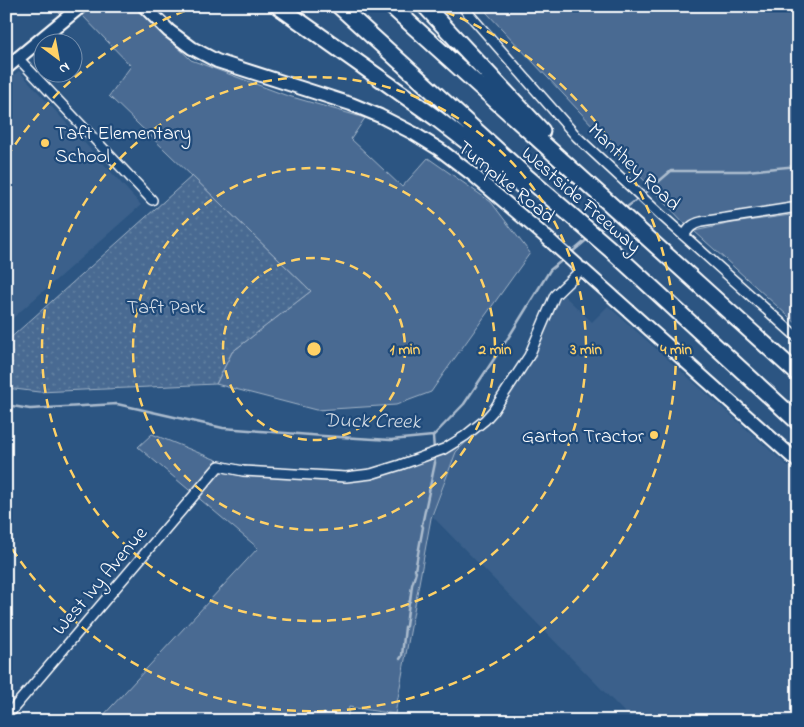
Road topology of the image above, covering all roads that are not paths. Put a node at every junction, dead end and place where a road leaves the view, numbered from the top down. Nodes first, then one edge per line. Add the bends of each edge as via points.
1 (81, 6) edge
2 (144, 6) edge
3 (278, 6) edge
4 (338, 6) edge
5 (391, 6) edge
6 (425, 6) edge
7 (462, 6) edge
8 (18, 58) junction
9 (6, 68) edge
10 (570, 168) junction
11 (152, 200) dead end
12 (798, 207) edge
13 (572, 217) junction
14 (684, 236) junction
15 (580, 267) junction
16 (798, 338) edge
17 (798, 374) edge
18 (798, 422) edge
19 (798, 462) edge
20 (7, 714) edge
21 (17, 721) edge

1 - 8 street
2 - 15 street, Turnpike Road via 169,31 217,61 351,104 413,132 472,174
3 - 13 highway via 455,132 547,207
4 - 13 highway, Westside Freeway
5 - 10 highway, Westside Freeway
6 - 10 highway via 563,153
7 - 14 street, Manthey Road via 571,131
8 - 9 street
8 - 11 street
10 - 17 highway, Westside Freeway
12 - 14 street via 694,223
13 - 18 highway, Westside Freeway
14 - 16 street, Manthey Road
15 - 19 street, Turnpike Road
15 - 20 street, West Ivy Avenue via 555,295 529,356 493,411 451,445 372,474 346,477 255,472 219,466
20 - 21 street

